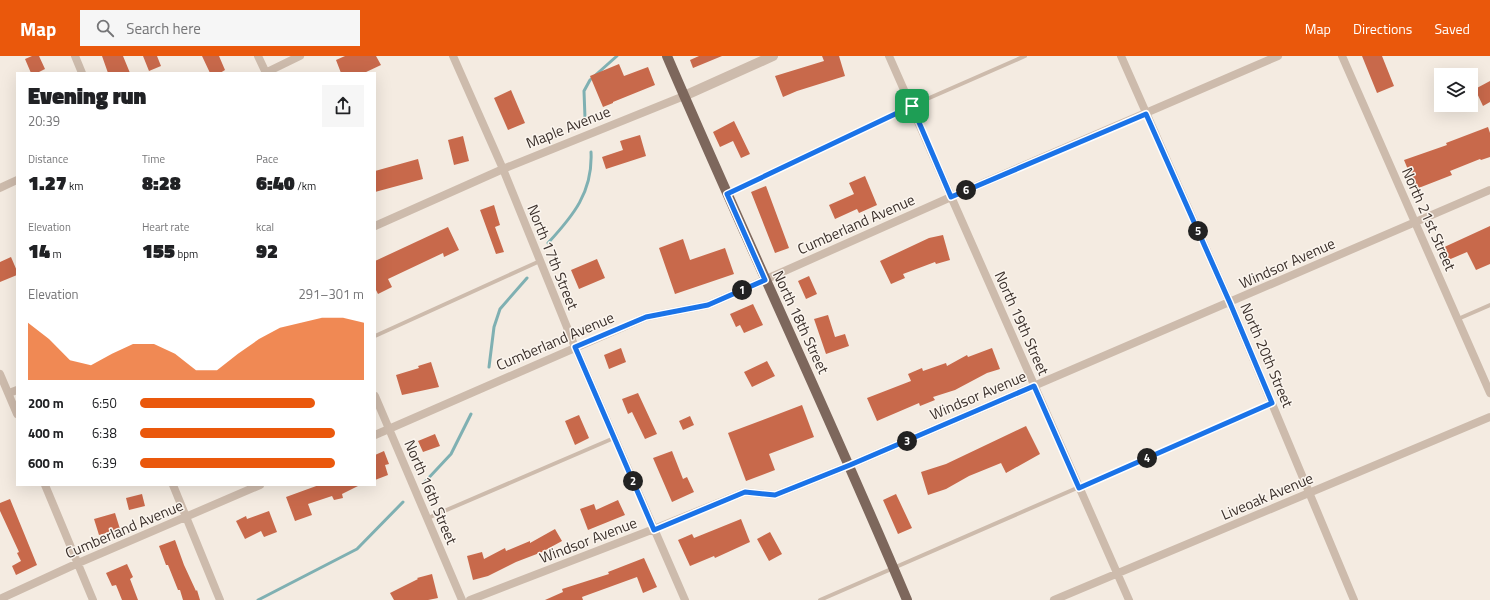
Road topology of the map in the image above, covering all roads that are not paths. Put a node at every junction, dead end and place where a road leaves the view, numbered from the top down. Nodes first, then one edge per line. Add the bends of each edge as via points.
1 (74, 56) edge
2 (258, 56) edge
3 (300, 56) edge
4 (453, 56) edge
5 (667, 56) edge
6 (773, 56) edge
7 (889, 56) edge
8 (1025, 56) edge
9 (1121, 56) edge
10 (1278, 56) edge
11 (1342, 56) edge
12 (82, 72) edge
13 (265, 72) edge
14 (267, 72) edge
15 (684, 96) junction
16 (912, 106) junction
17 (1146, 114) junction
18 (503, 170) junction
19 (16, 180) edge
20 (0, 188) edge
21 (1490, 190) edge
22 (727, 194) junction
23 (951, 197) junction
24 (1415, 222) junction
25 (376, 226) edge
26 (540, 261) junction
27 (765, 280) junction
28 (1230, 303) junction
29 (1490, 305) edge
30 (1458, 319) junction
31 (376, 336) edge
32 (575, 347) junction
33 (0, 374) edge
34 (1034, 386) junction
35 (16, 390) edge
36 (9, 393) junction
37 (1490, 393) edge
38 (376, 398) edge
39 (1272, 403) junction
40 (16, 411) edge
41 (1490, 417) edge
42 (389, 429) junction
43 (376, 435) edge
44 (614, 438) junction
45 (850, 465) junction
46 (45, 486) edge
47 (173, 486) edge
48 (258, 486) edge
49 (1079, 488) junction
50 (1309, 493) junction
51 (186, 518) junction
52 (428, 518) junction
53 (654, 530) junction
54 (76, 564) junction
55 (893, 568) junction
56 (1117, 573) junction
57 (0, 599) edge
58 (93, 600) edge
59 (220, 600) edge
60 (462, 600) edge
61 (470, 600) edge
62 (685, 600) edge
63 (820, 600) edge
64 (907, 600) edge
65 (1054, 600) edge
66 (1129, 600) edge
67 (1354, 600) edge

1 - 12 street
2 - 13 street
3 - 14 street
4 - 18 street, North 17th Street
5 - 15 main road, North 18th Street
6 - 15 street, Maple Avenue
7 - 16 street, North 19th Street
8 - 16 lane
9 - 17 street, North 20th Street
10 - 17 street, Cumberland Avenue
11 - 24 street, North 21st Street
15 - 18 street, Maple Avenue
15 - 22 main road, North 18th Street
16 - 22 lane
16 - 23 street, North 19th Street
17 - 23 street, Cumberland Avenue
17 - 28 street, North 20th Street
18 - 25 street, Maple Avenue
18 - 26 street, North 17th Street
19 - 20 street
21 - 24 street, Windsor Avenue
22 - 27 main road, North 18th Street
23 - 27 street, Cumberland Avenue
23 - 34 street, North 19th Street
24 - 28 street, Windsor Avenue
24 - 30 street, North 21st Street
26 - 31 lane
26 - 32 street, North 17th Street
27 - 32 street, Cumberland Avenue via 708,305 646,317
27 - 45 main road, North 18th Street
28 - 34 street, Windsor Avenue
28 - 39 street, North 20th Street
29 - 30 lane
30 - 37 street, North 21st Street
32 - 42 street, Cumberland Avenue
32 - 44 street, North 17th Street
33 - 36 street
34 - 45 street, Windsor Avenue
34 - 49 street, North 19th Street
35 - 36 street
36 - 40 street
38 - 42 street, North 16th Street
39 - 49 lane
39 - 50 street, North 20th Street
41 - 50 street, Liveoak Avenue
42 - 43 street, Cumberland Avenue
42 - 52 street, North 16th Street
44 - 52 lane
44 - 53 street, North 17th Street
45 - 53 street, Windsor Avenue via 775,495 745,492
45 - 55 main road, North 18th Street
46 - 54 street
47 - 51 street
48 - 51 street, Cumberland Avenue
49 - 55 lane
49 - 56 street, North 19th Street
50 - 56 street, Liveoak Avenue
50 - 67 street, North 20th Street
51 - 54 street, Cumberland Avenue
51 - 59 street
52 - 60 street, North 16th Street
53 - 61 street, Windsor Avenue
53 - 62 street, North 17th Street
54 - 57 street, Cumberland Avenue
54 - 58 street
55 - 63 lane
55 - 64 main road, North 18th Street
56 - 65 street, Liveoak Avenue
56 - 66 street, North 19th Street

